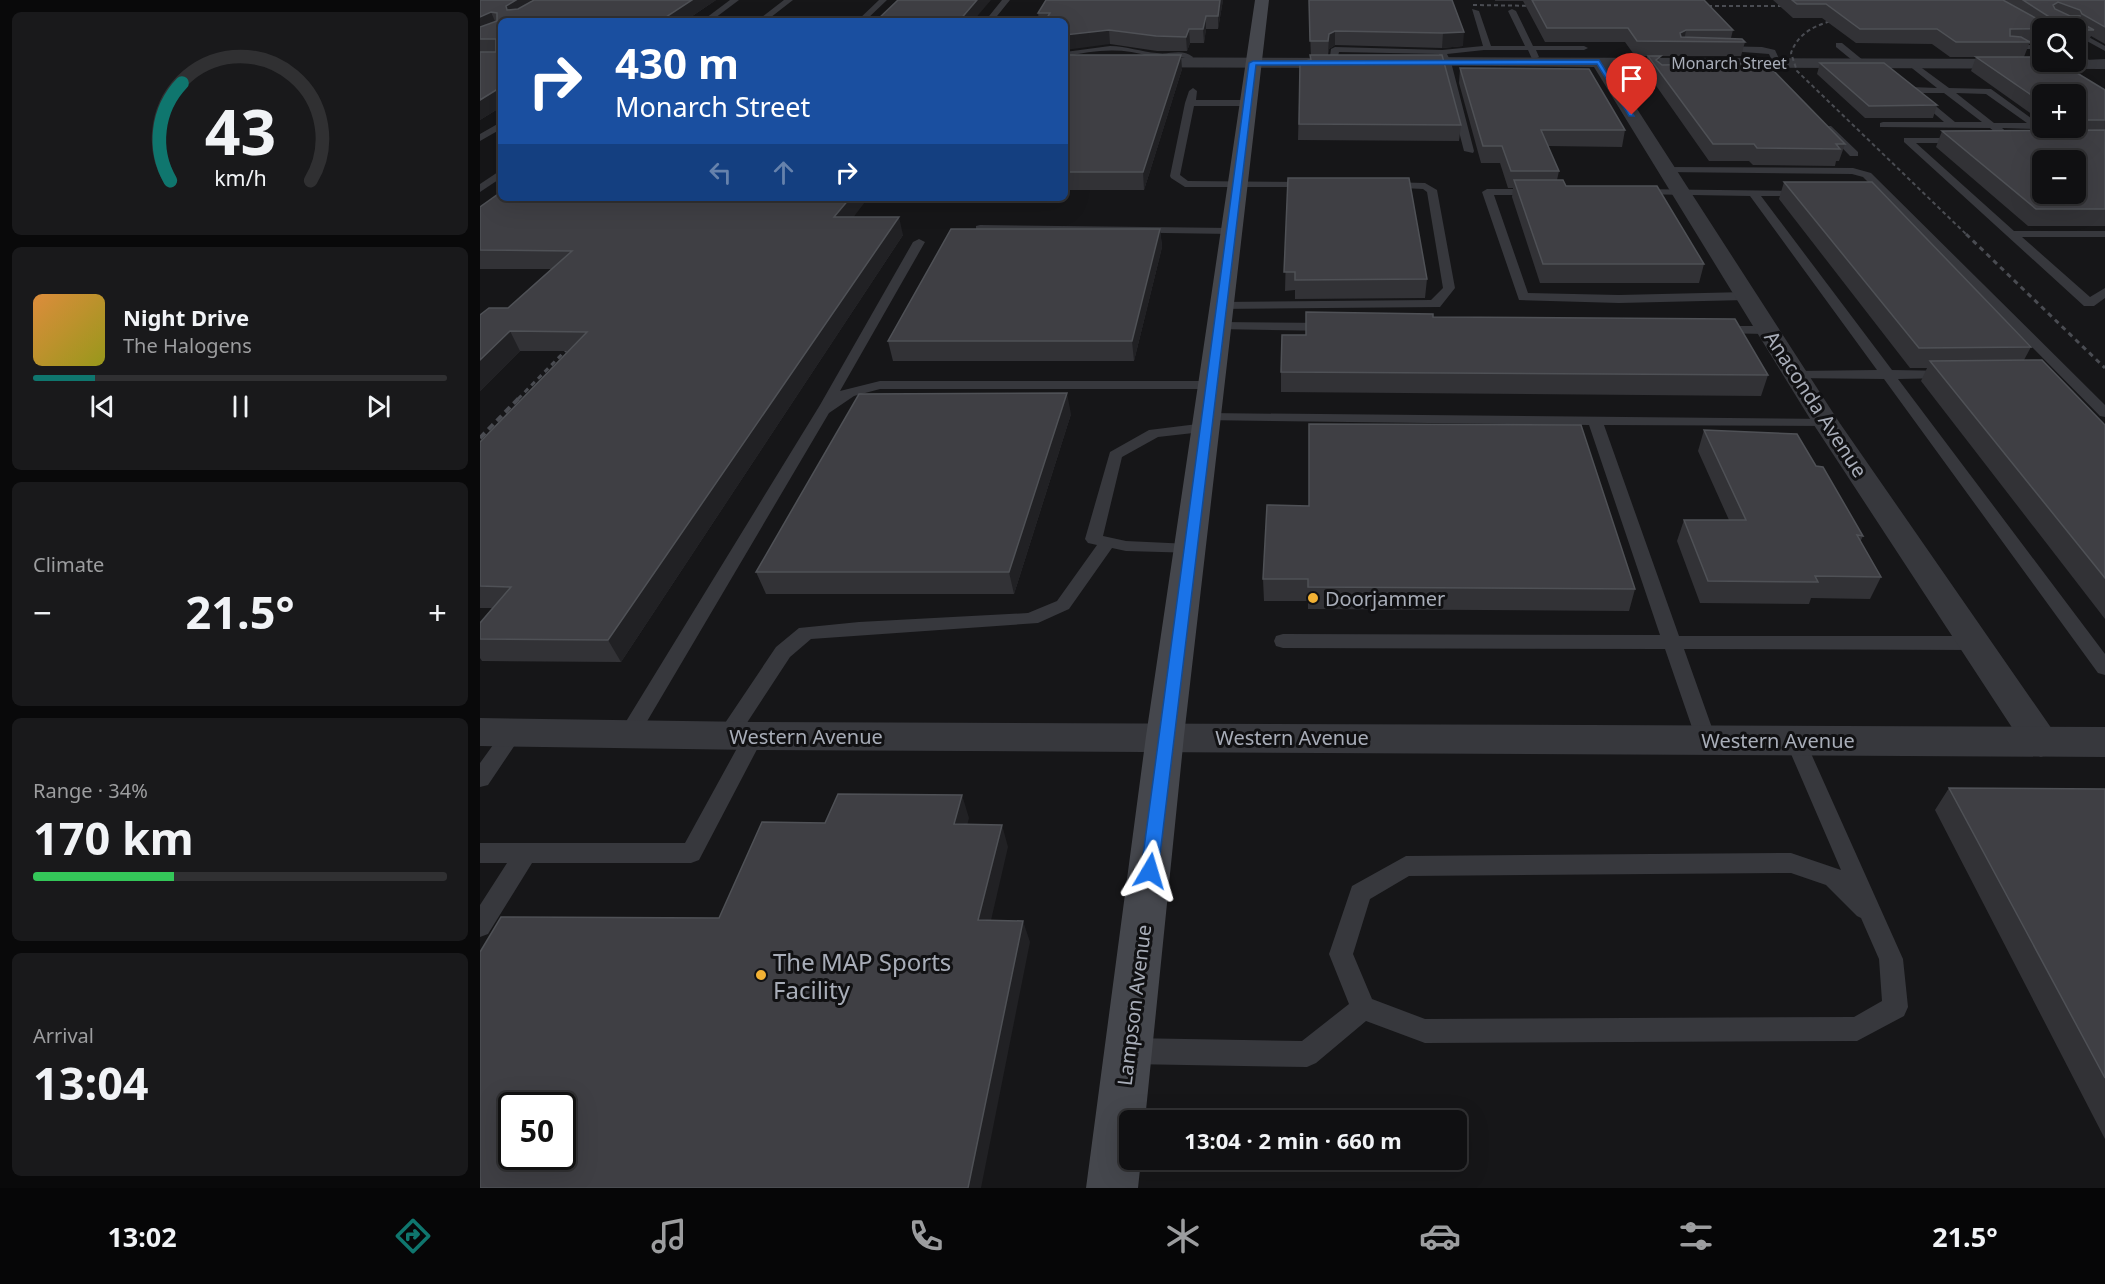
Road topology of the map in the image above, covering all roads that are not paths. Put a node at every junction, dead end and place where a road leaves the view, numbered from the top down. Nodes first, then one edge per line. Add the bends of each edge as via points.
1 (735, 0) edge
2 (789, 0) edge
3 (883, 0) edge
4 (1006, 0) edge
5 (1262, 0) edge
6 (1512, 10) dead end
7 (1474, 11) dead end
8 (710, 18) edge
9 (765, 18) edge
10 (864, 18) edge
11 (991, 18) edge
12 (2086, 38) edge
13 (1839, 45) dead end
14 (2009, 47) edge
15 (2032, 47) edge
16 (1488, 48) junction
17 (1705, 48) edge
18 (2105, 48) edge
19 (1068, 54) edge
20 (1534, 55) junction
21 (1155, 59) junction
22 (1068, 62) edge
23 (1253, 63) junction
24 (1861, 63) junction
25 (1911, 63) junction
26 (2094, 63) edge
27 (1447, 64) junction
28 (1597, 66) junction
29 (1770, 66) junction
30 (1462, 78) edge
31 (1193, 91) dead end
32 (1947, 91) junction
33 (1248, 102) junction
34 (1190, 103) junction
35 (1940, 115) junction
36 (1979, 115) junction
37 (1818, 118) edge
38 (1883, 125) edge
39 (1953, 125) junction
40 (1993, 126) junction
41 (498, 127) edge
42 (480, 138) edge
43 (1977, 140) edge
44 (1989, 140) edge
45 (2012, 141) junction
46 (2024, 141) edge
47 (1469, 152) dead end
48 (1854, 154) dead end
49 (498, 175) edge
50 (1674, 181) junction
51 (1237, 184) junction
52 (1319, 185) edge
53 (1378, 185) edge
54 (480, 189) edge
55 (1545, 192) edge
56 (1626, 192) edge
57 (1753, 192) junction
58 (1820, 193) edge
59 (1843, 193) edge
60 (1887, 194) junction
61 (980, 228) edge
62 (1231, 231) junction
63 (2011, 234) junction
64 (2105, 234) edge
65 (919, 242) dead end
66 (2105, 292) edge
67 (1746, 296) junction
68 (1220, 316) junction
69 (1350, 327) edge
70 (1708, 330) edge
71 (1767, 330) junction
72 (1890, 374) junction
73 (1960, 374) edge
74 (2042, 374) edge
75 (2066, 374) junction
76 (1796, 375) junction
77 (1211, 385) junction
78 (823, 410) junction
79 (2105, 413) edge
80 (1595, 421) junction
81 (1826, 422) junction
82 (1206, 423) junction
83 (1108, 542) junction
84 (1190, 549) junction
85 (1283, 641) dead end
86 (1672, 642) junction
87 (1975, 643) junction
88 (2105, 668) edge
89 (496, 732) edge
90 (629, 734) junction
91 (741, 736) junction
92 (1166, 736) junction
93 (1706, 739) junction
94 (1795, 740) junction
95 (2041, 742) junction
96 (2105, 742) edge
97 (480, 779) edge
98 (526, 852) junction
99 (480, 853) edge
100 (1873, 916) junction
101 (480, 926) edge
102 (1363, 1008) junction
103 (1129, 1051) junction
104 (1113, 1188) edge

1 - 8 lane
2 - 9 lane
3 - 10 lane
4 - 11 lane
5 - 23 main road, Lampson Avenue
6 - 20 lane
7 - 16 lane
12 - 18 lane
13 - 24 lane
14 - 15 lane
16 - 20 lane
16 - 27 lane
17 - 29 lane via 1762,49 1772,52
19 - 21 lane via 1085,49 1133,49
20 - 27 street, Monarch Street
20 - 28 street, Monarch Street
21 - 22 street, Monarch Street
21 - 23 street, Monarch Street
23 - 27 street, Monarch Street
23 - 33 main road, Lampson Avenue
24 - 25 street, Monarch Street
24 - 29 street, Monarch Street
25 - 26 street, Monarch Street
25 - 32 lane
27 - 30 lane
27 - 47 lane
28 - 29 street, Monarch Street
28 - 50 street, Anaconda Avenue
31 - 34 lane
32 - 35 lane via 1911,90
32 - 36 lane
32 - 40 lane via 1988,91 2037,126
33 - 34 lane
33 - 51 main road, Lampson Avenue
34 - 51 lane via 1174,176 1185,184
35 - 36 lane
35 - 39 lane
36 - 40 lane
37 - 48 lane
38 - 39 lane
39 - 40 lane
40 - 45 lane
41 - 42 lane
43 - 63 lane via 1907,140
44 - 45 lane
45 - 46 lane
49 - 54 lane
50 - 56 lane
50 - 57 lane
50 - 60 lane via 1853,171 1867,175
50 - 67 street, Anaconda Avenue
51 - 52 lane
51 - 62 main road, Lampson Avenue
53 - 68 lane via 1425,186 1432,190 1449,288 1435,304
55 - 67 lane via 1487,192 1523,297
57 - 58 lane
57 - 72 lane
59 - 60 lane
60 - 75 lane
61 - 62 lane
62 - 68 main road, Lampson Avenue
63 - 64 lane
63 - 66 lane via 2089,303
65 - 78 lane
67 - 71 street, Anaconda Avenue
68 - 69 lane
68 - 77 main road, Lampson Avenue
70 - 71 lane
71 - 76 street, Anaconda Avenue
72 - 73 lane
72 - 76 lane
72 - 88 lane
74 - 75 lane
75 - 79 lane
76 - 81 street, Anaconda Avenue
77 - 78 lane via 880,385 856,388
77 - 82 main road, Lampson Avenue
78 - 90 lane
80 - 81 lane
80 - 82 lane
80 - 86 lane
81 - 87 street, Anaconda Avenue
82 - 83 lane via 1154,433 1115,455 1094,539
82 - 84 main road, Lampson Avenue
83 - 84 lane
83 - 91 lane via 1063,605 1031,619 806,633 783,652
84 - 92 main road, Lampson Avenue
85 - 86 lane
86 - 87 lane
86 - 93 lane
87 - 95 street, Anaconda Avenue
89 - 90 street, Western Avenue
89 - 97 lane
90 - 91 street, Western Avenue
91 - 92 street, Western Avenue
91 - 98 lane via 691,854
92 - 93 street, Western Avenue
92 - 103 main road, Lampson Avenue
93 - 94 street, Western Avenue
94 - 95 street, Western Avenue
94 - 100 lane
95 - 96 street, Western Avenue
98 - 99 lane
98 - 101 lane
100 - 102 lane via 1891,959 1895,1007 1857,1029 1425,1031
100 - 102 lane via 1834,878 1791,863 1406,866 1360,893 1341,954
102 - 103 lane via 1306,1054
103 - 104 main road, Lampson Avenue

